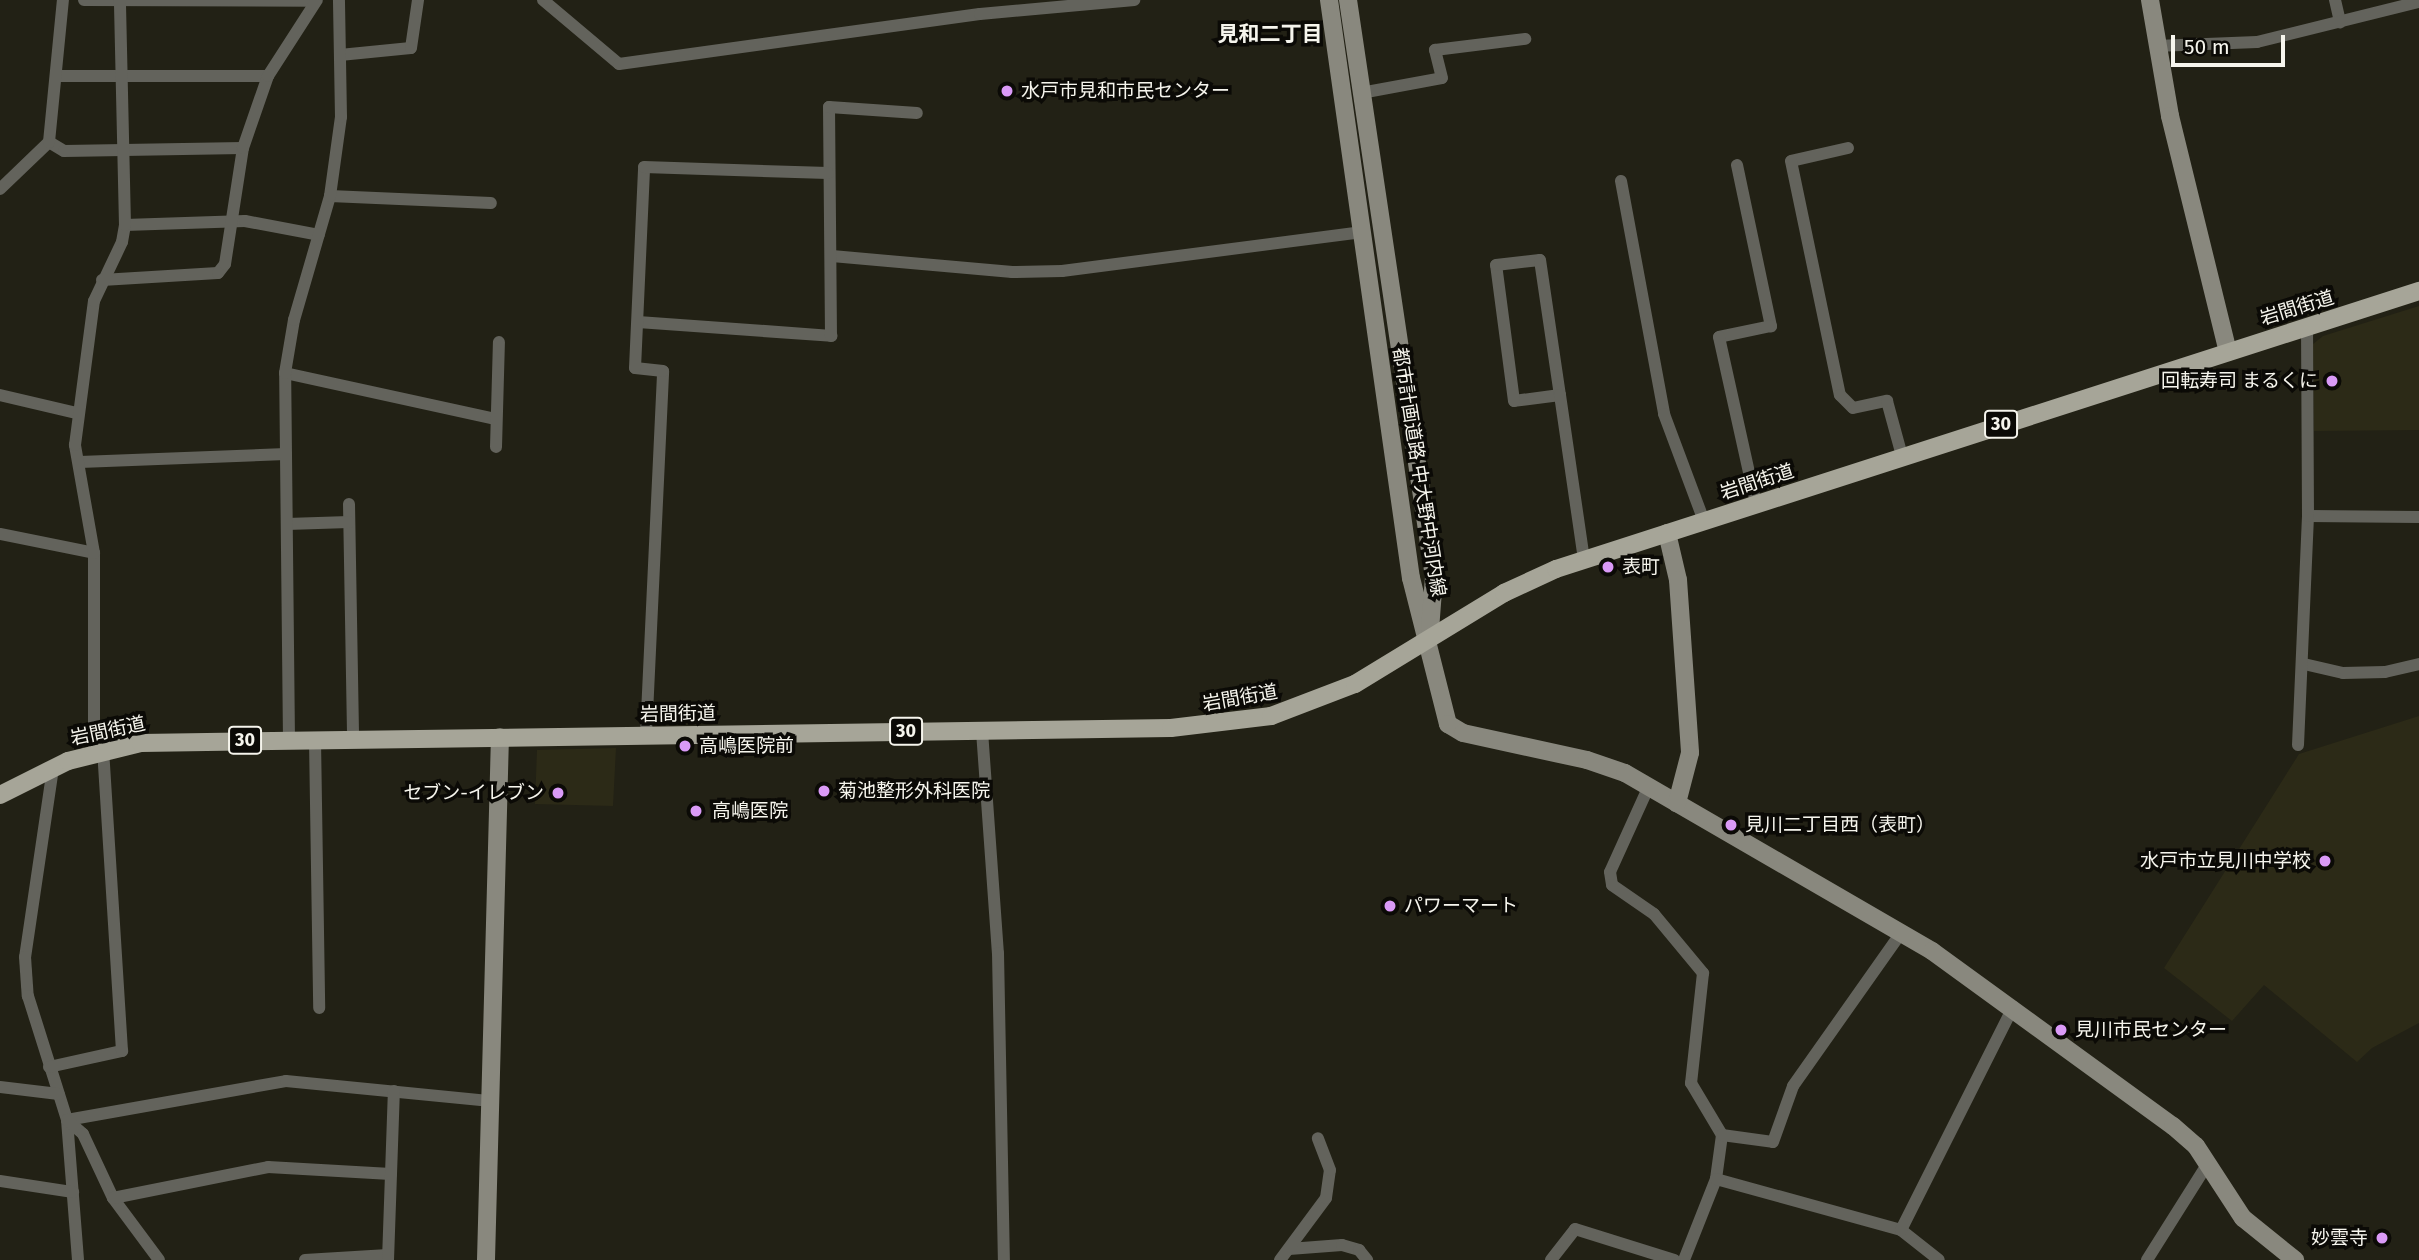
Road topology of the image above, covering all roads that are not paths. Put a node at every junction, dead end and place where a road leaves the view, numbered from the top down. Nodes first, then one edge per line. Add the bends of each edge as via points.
1 (63, 0) edge
2 (84, 0) edge
3 (339, 0) edge
4 (418, 0) edge
5 (543, 0) edge
6 (972, 0) edge
7 (1134, 0) edge
8 (1329, 0) edge
9 (1348, 0) edge
10 (2150, 0) edge
11 (2335, 0) edge
12 (120, 1) edge
13 (316, 1) edge
14 (2419, 2) edge
15 (980, 14) junction
16 (2340, 22) junction
17 (1525, 39) dead end
18 (2156, 46) junction
19 (340, 55) junction
20 (57, 76) junction
21 (268, 76) junction
22 (121, 78) junction
23 (1361, 93) junction
24 (917, 113) dead end
25 (50, 142) junction
26 (243, 148) junction
27 (1848, 148) dead end
28 (123, 151) junction
29 (1737, 165) dead end
30 (828, 173) junction
31 (1621, 181) dead end
32 (0, 189) edge
33 (330, 196) junction
34 (491, 203) dead end
35 (230, 222) junction
36 (125, 225) junction
37 (1362, 232) junction
38 (319, 235) junction
39 (832, 256) junction
40 (102, 280) junction
41 (2419, 291) edge
42 (638, 322) junction
43 (2307, 327) junction
44 (499, 342) dead end
45 (2228, 352) junction
46 (285, 373) junction
47 (0, 395) edge
48 (1560, 395) junction
49 (77, 413) junction
50 (496, 419) junction
51 (496, 447) dead end
52 (286, 454) junction
53 (1902, 456) junction
54 (80, 462) junction
55 (349, 504) dead end
56 (1756, 504) junction
57 (2308, 516) junction
58 (2419, 517) edge
59 (1704, 521) junction
60 (349, 522) junction
61 (287, 524) junction
62 (1667, 533) junction
63 (0, 534) edge
64 (94, 553) junction
65 (1584, 559) junction
66 (1429, 641) junction
67 (2304, 664) junction
68 (2419, 664) edge
69 (982, 732) junction
70 (646, 735) junction
71 (500, 737) junction
72 (315, 740) junction
73 (353, 740) junction
74 (289, 741) junction
75 (2298, 745) dead end
76 (99, 751) junction
77 (53, 768) junction
78 (1649, 786) junction
79 (0, 795) edge
80 (1677, 803) junction
81 (1901, 933) junction
82 (2013, 1007) junction
83 (319, 1008) dead end
84 (50, 1067) junction
85 (0, 1087) edge
86 (394, 1091) junction
87 (59, 1094) junction
88 (491, 1101) junction
89 (67, 1120) junction
90 (1722, 1135) junction
91 (1318, 1138) dead end
92 (2208, 1163) junction
93 (391, 1174) junction
94 (1716, 1179) junction
95 (0, 1181) edge
96 (73, 1192) junction
97 (113, 1198) junction
98 (1901, 1230) junction
99 (1284, 1255) edge
100 (388, 1258) edge
101 (78, 1260) edge
102 (159, 1260) edge
103 (305, 1260) edge
104 (486, 1260) edge
105 (1004, 1260) edge
106 (1367, 1260) edge
107 (1551, 1260) edge
108 (1674, 1260) edge
109 (1684, 1260) edge
110 (1938, 1260) edge
111 (2147, 1260) edge
112 (2295, 1260) edge

1 - 20 street
2 - 12 street
3 - 19 street
4 - 19 street via 411,48
5 - 15 street via 619,64
6 - 15 street
7 - 15 street
8 - 37 street, 都市計画道路 中大野中河内線
9 - 23 street, 都市計画道路 中大野中河内線
10 - 18 street
11 - 16 street
12 - 13 street
12 - 22 street
13 - 21 street
14 - 16 street
16 - 18 street via 2257,42
17 - 23 street via 1435,50 1442,78
18 - 45 street
19 - 33 street via 341,117
20 - 22 street
20 - 25 street
21 - 22 street
21 - 26 street
22 - 28 street
23 - 66 street, 都市計画道路 中大野中河内線 via 1434,577
24 - 30 street via 829,107
25 - 28 street via 64,151
25 - 32 street
26 - 28 street
26 - 35 street
27 - 53 street via 1791,161 1840,395 1853,408 1887,401
28 - 36 street
29 - 56 street via 1771,326 1719,338
30 - 39 street
30 - 42 street via 644,167
31 - 59 street via 1664,414
33 - 34 street
33 - 38 street
35 - 36 street
35 - 38 street
35 - 40 street via 225,264 218,273
36 - 40 street via 122,243
37 - 39 street via 1062,271 1012,272
37 - 66 street, 都市計画道路 中大野中河内線 via 1411,578
38 - 46 street via 294,320
39 - 42 street via 831,336
40 - 49 street
41 - 43 main road, 岩間街道 / 30
42 - 70 street via 635,368 663,371
43 - 45 main road, 岩間街道 / 30
43 - 57 street
44 - 50 street
45 - 53 main road, 岩間街道 / 30
46 - 50 street
46 - 52 street
47 - 49 street
48 - 48 street via 1540,260 1496,265 1514,401
48 - 65 street
49 - 54 street via 75,445
50 - 51 street
52 - 54 street
52 - 61 street
53 - 56 main road, 岩間街道 / 30
54 - 64 street
55 - 60 street
56 - 59 main road, 岩間街道 / 30
57 - 58 street
57 - 67 street
59 - 62 main road, 岩間街道 / 30
60 - 61 street
60 - 73 street
61 - 74 street
62 - 65 main road, 岩間街道 / 30
62 - 80 street via 1679,593 1690,753
63 - 64 street
64 - 76 street
65 - 66 main road, 岩間街道 / 30 via 1504,593
66 - 69 main road, 岩間街道 / 30 via 1355,684 1270,716 1182,728
66 - 78 street via 1440,701 1452,728 1605,765
67 - 68 street via 2343,673 2385,672
67 - 75 street
69 - 70 main road, 岩間街道 / 30
69 - 105 street via 999,953
70 - 71 main road, 岩間街道 / 30
71 - 73 main road, 岩間街道 / 30
71 - 88 street
72 - 73 main road, 岩間街道 / 30
72 - 74 main road, 岩間街道 / 30
72 - 83 street
74 - 76 main road, 岩間街道 / 30 via 160,742
76 - 77 main road, 岩間街道 / 30
76 - 84 street via 121,1051
77 - 79 main road, 岩間街道 / 30
77 - 84 street via 24,957 28,996
78 - 80 street
78 - 90 street via 1609,872 1612,885 1654,914 1703,973 1690,1083
80 - 81 street
81 - 82 street
81 - 90 street via 1793,1086 1773,1142
82 - 92 street via 2172,1126
82 - 98 street
84 - 87 street
85 - 87 street
86 - 88 street
86 - 89 street via 286,1081 257,1083
86 - 93 street
87 - 89 street
88 - 104 street
89 - 96 street
89 - 97 street via 83,1134
90 - 94 street
91 - 99 street via 1330,1170 1326,1198
92 - 111 street
92 - 112 street via 2243,1218
93 - 97 street via 268,1167
93 - 100 street
94 - 98 street
94 - 109 street
95 - 96 street
96 - 101 street
97 - 102 street
98 - 110 street
99 - 106 street via 1342,1245 1359,1250
100 - 103 street
107 - 108 street via 1576,1229

